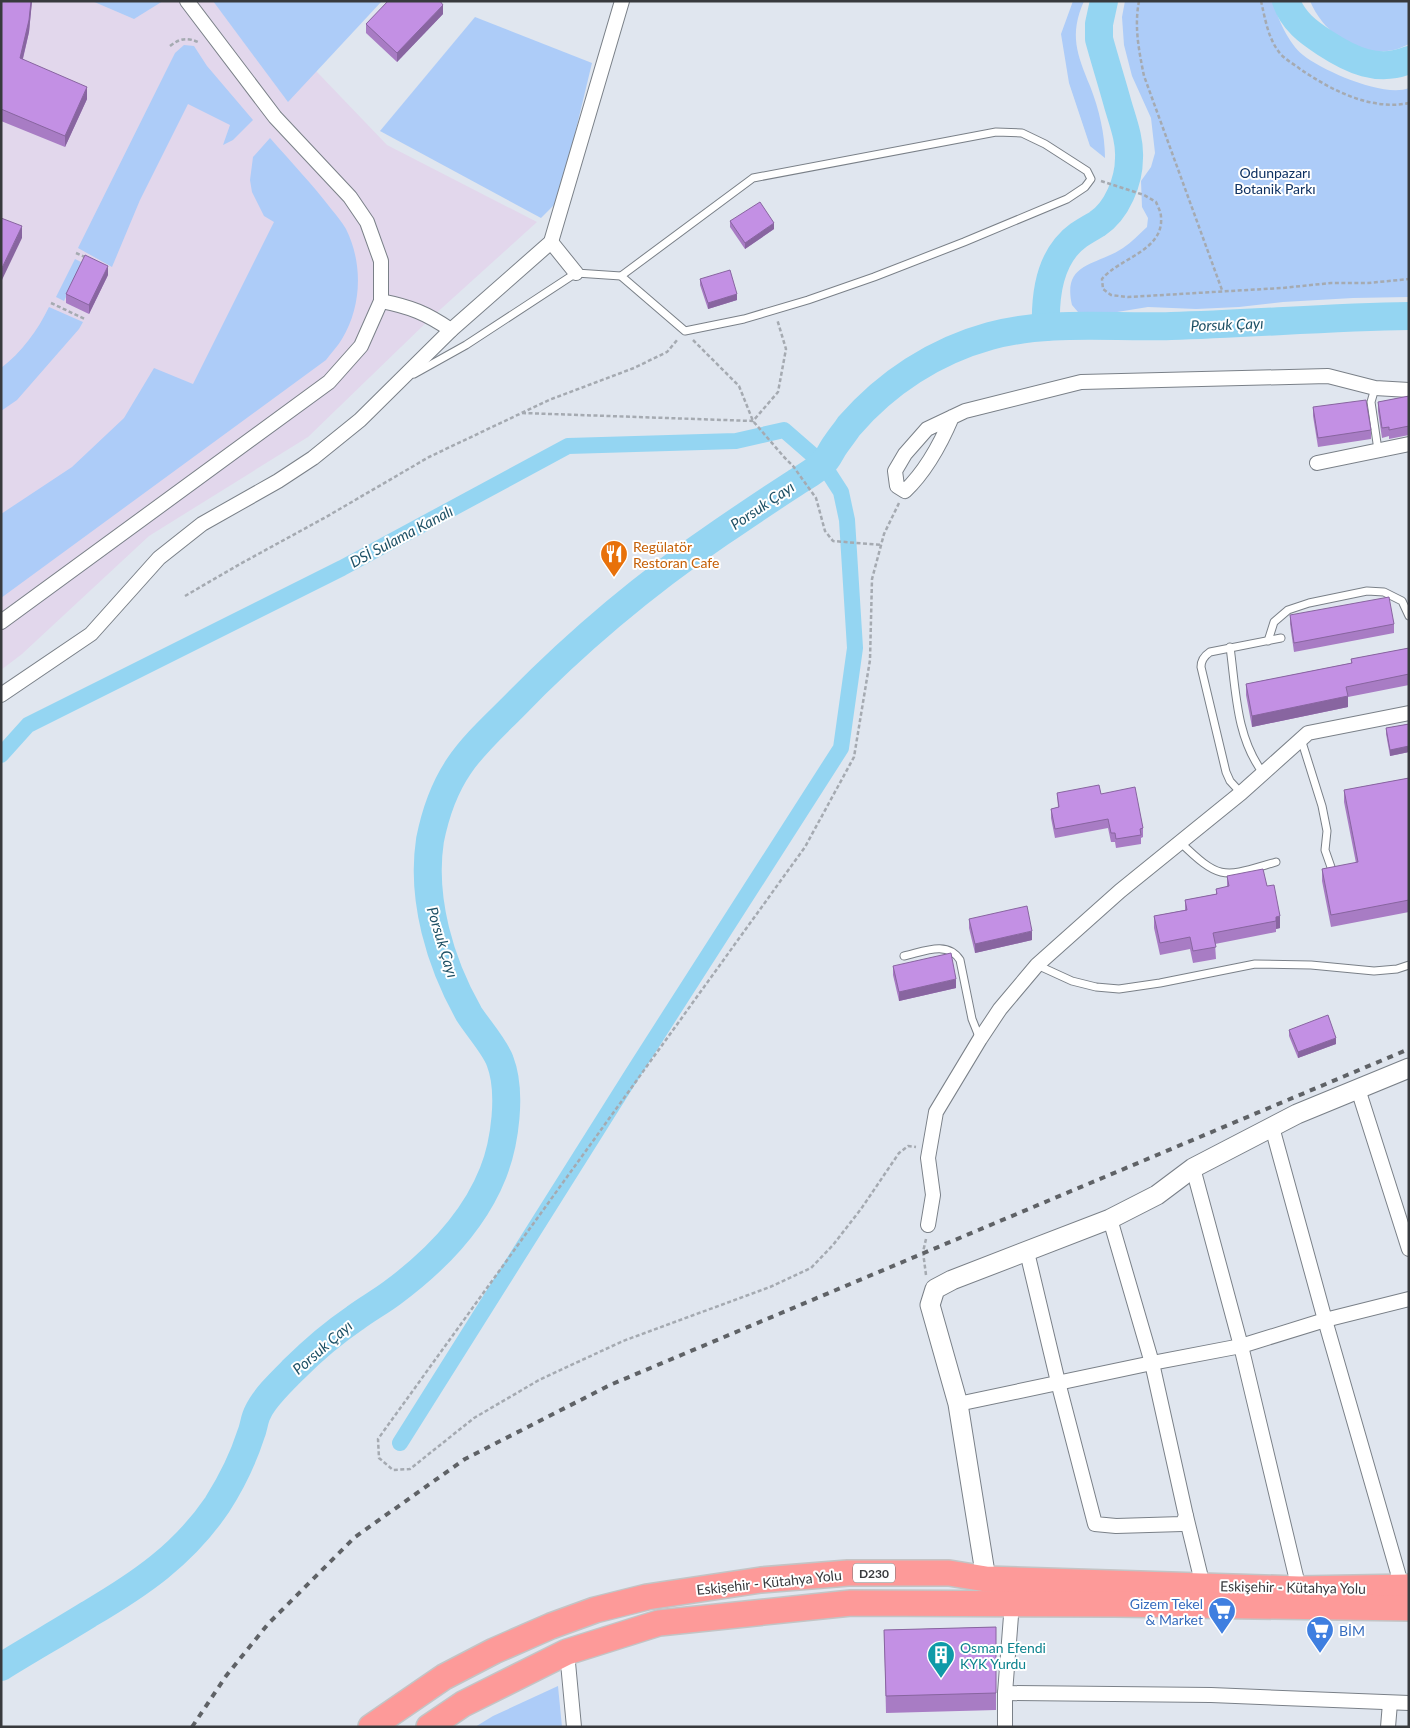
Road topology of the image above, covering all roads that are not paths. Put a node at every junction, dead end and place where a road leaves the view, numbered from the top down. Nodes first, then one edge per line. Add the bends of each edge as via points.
1 (187, 1) edge
2 (622, 1) edge
3 (551, 242) junction
4 (576, 273) junction
5 (621, 276) junction
6 (381, 300) junction
7 (451, 330) junction
8 (402, 380) junction
9 (1375, 388) junction
10 (1409, 390) edge
11 (952, 417) junction
12 (1409, 444) edge
13 (1378, 450) junction
14 (1317, 463) dead end
15 (1409, 616) edge
16 (1, 622) edge
17 (1281, 638) dead end
18 (1268, 641) junction
19 (1230, 647) junction
20 (1, 695) edge
21 (1409, 713) edge
22 (1301, 739) junction
23 (1263, 773) junction
24 (1240, 793) junction
25 (1180, 842) junction
26 (1276, 862) dead end
27 (1332, 870) edge
28 (904, 956) dead end
29 (1037, 965) junction
30 (1409, 965) edge
31 (980, 1038) junction
32 (1409, 1068) edge
33 (1358, 1089) junction
34 (1272, 1127) junction
35 (1193, 1168) junction
36 (1110, 1219) junction
37 (928, 1225) road end
38 (1409, 1249) edge
39 (1027, 1252) junction
40 (1409, 1299) edge
41 (1325, 1320) junction
42 (1241, 1346) junction
43 (1152, 1363) junction
44 (1058, 1382) junction
45 (958, 1404) junction
46 (1186, 1516) junction
47 (986, 1579) junction
48 (1203, 1586) junction
49 (1299, 1589) junction
50 (1407, 1594) edge
51 (1012, 1603) junction
52 (567, 1652) junction
53 (1005, 1693) junction
54 (1390, 1703) junction
55 (1409, 1703) edge
56 (371, 1727) edge
57 (429, 1727) edge
58 (574, 1727) edge
59 (1005, 1727) edge
60 (1388, 1727) edge

1 - 6 street via 274,117 350,197 367,222 380,260
2 - 3 street
3 - 4 street
3 - 7 street
4 - 5 lane
4 - 8 lane via 466,345
5 - 5 lane via 685,331 744,319 874,277 964,242 1067,199 1091,179 1087,171 1045,144 1022,133 996,132 753,178
6 - 7 street via 420,311
6 - 16 street via 362,346 329,382
7 - 8 street
8 - 20 street via 313,458 202,524 159,558 91,634
9 - 10 street
9 - 11 street via 1328,376 1081,382
9 - 13 lane via 1371,402
11 - 11 street via 927,430 905,454 895,471 897,486 905,491 917,480
12 - 13 street
13 - 14 street
15 - 18 lane via 1402,601 1384,592 1366,591 1288,610 1274,622
17 - 18 lane
18 - 19 lane
19 - 23 lane via 1240,727 1251,756
19 - 24 lane via 1206,654 1201,667 1226,772
21 - 22 street via 1308,733
22 - 23 street
22 - 27 lane via 1322,806 1327,831 1325,850
23 - 24 street
24 - 25 street
25 - 26 lane via 1202,863 1219,872 1236,874
25 - 29 street
28 - 31 lane via 943,948 956,955
29 - 30 lane via 1072,981 1119,989 1255,964 1374,971
29 - 31 street
31 - 37 street via 936,1112 928,1158 932,1195
32 - 33 street
33 - 34 street
33 - 38 street
34 - 35 street
34 - 41 street
35 - 36 street via 1157,1195
35 - 42 street
36 - 39 street
36 - 43 street
39 - 44 street
39 - 45 street via 935,1289 930,1304
40 - 41 street
41 - 42 street
41 - 50 street
42 - 43 street
42 - 49 street
43 - 44 street
43 - 46 street
44 - 45 street
44 - 46 street via 1095,1524 1182,1524
45 - 47 street
46 - 48 street
47 - 48 highway, Eskişehir - Kütahya Yolu / D230
47 - 56 highway, Eskişehir - Kütahya Yolu / D230 via 949,1573 848,1573 760,1580 647,1597 595,1610 494,1651 444,1677
48 - 49 highway, Eskişehir - Kütahya Yolu / D230
49 - 50 highway, Eskişehir - Kütahya Yolu / D230
50 - 51 highway, Eskişehir - Kütahya Yolu / D230
51 - 52 highway, Eskişehir - Kütahya Yolu / D230 via 851,1603 677,1621 659,1623
51 - 53 street
52 - 57 highway, Eskişehir - Kütahya Yolu / D230 via 463,1704
52 - 58 street
53 - 54 street via 1211,1695
53 - 59 street
54 - 55 street
54 - 60 street

